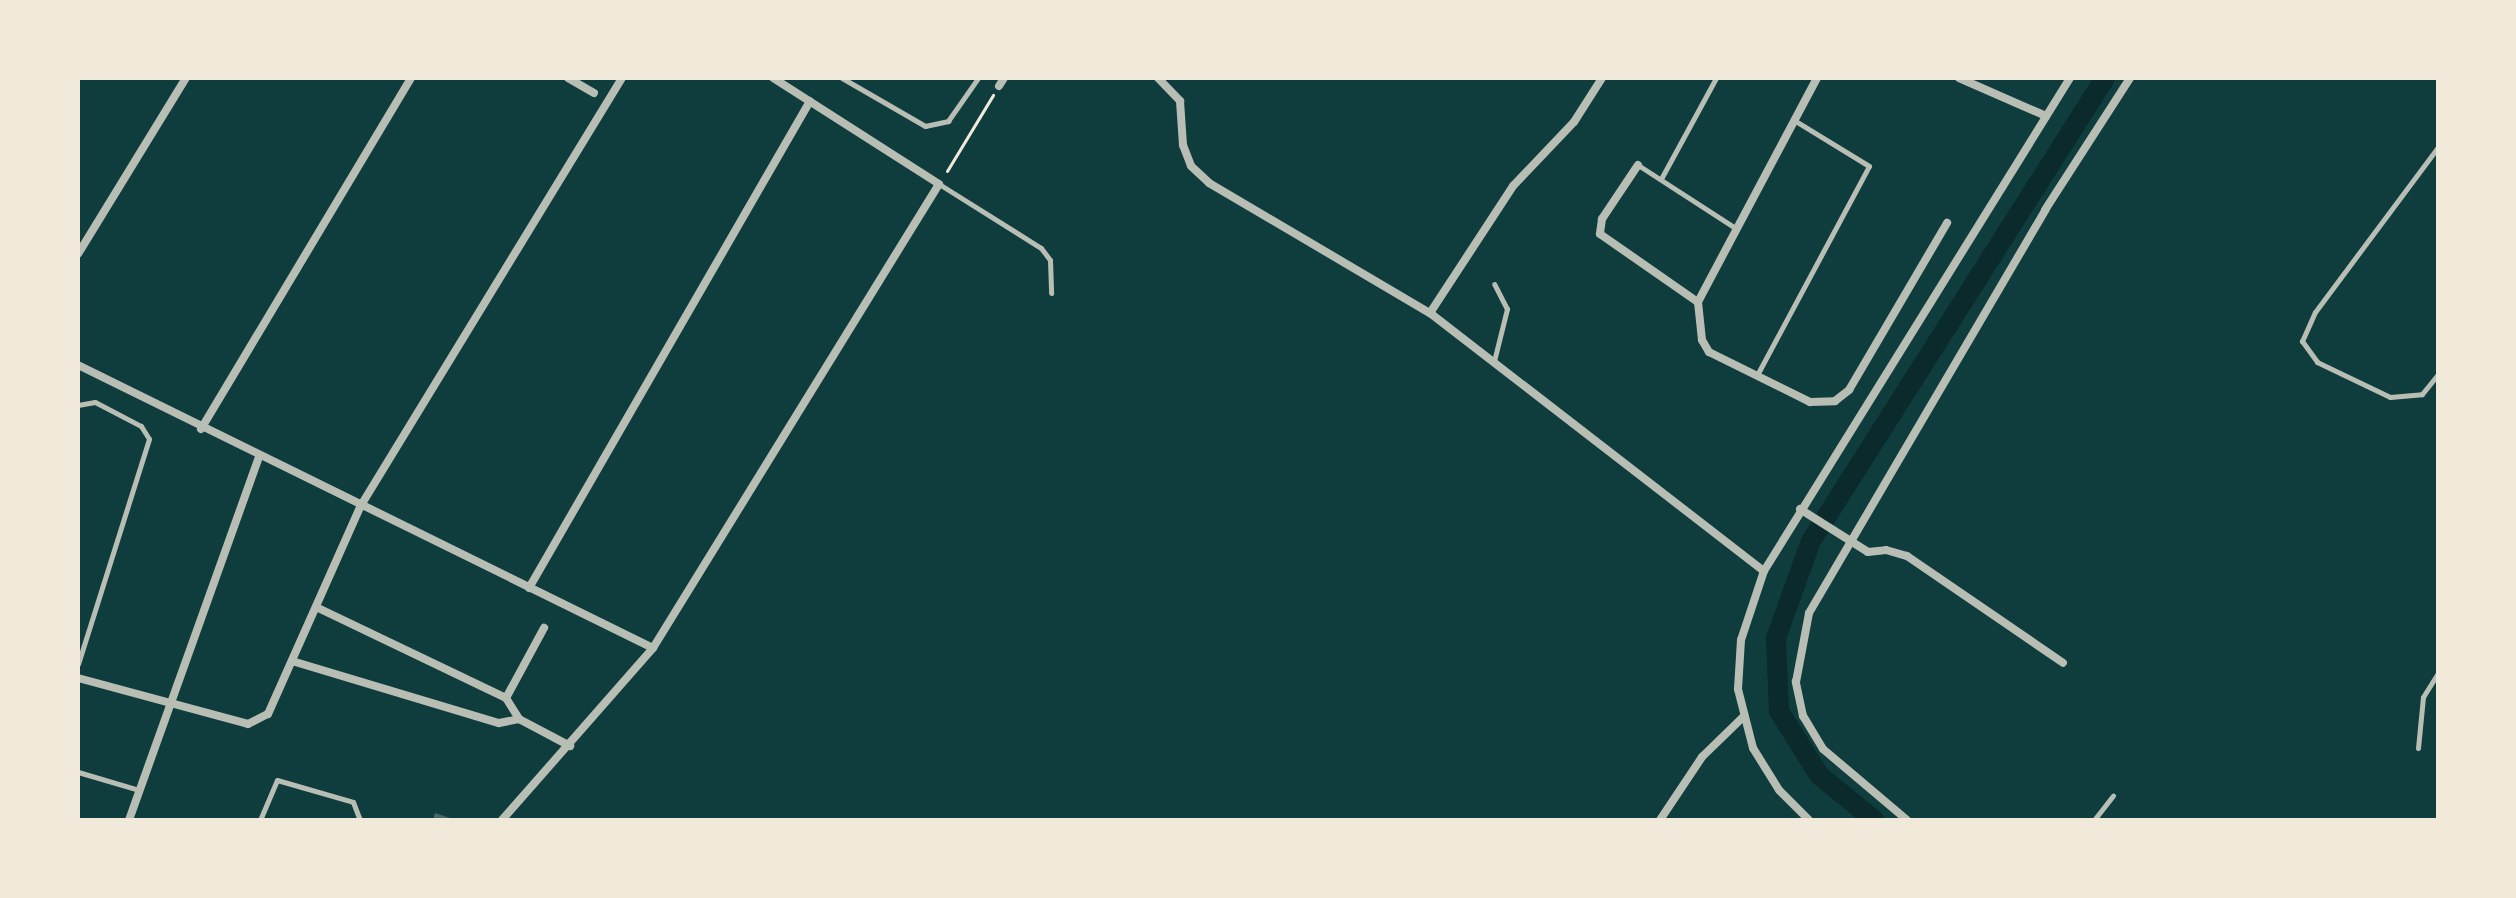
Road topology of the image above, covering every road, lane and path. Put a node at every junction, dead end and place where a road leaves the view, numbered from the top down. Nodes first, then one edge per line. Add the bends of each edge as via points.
1 (186, 78) edge
2 (411, 78) edge
3 (568, 78) edge
4 (622, 78) edge
5 (773, 78) edge
6 (842, 78) edge
7 (978, 78) edge
8 (1158, 78) edge
9 (1602, 78) edge
10 (1716, 78) edge
11 (1817, 78) edge
12 (1959, 78) edge
13 (2130, 78) edge
14 (2066, 79) edge
15 (1002, 82) edge
16 (594, 93) dead end
17 (810, 101) junction
18 (2046, 116) junction
19 (1797, 122) junction
20 (2438, 147) edge
21 (1638, 165) joint
22 (1662, 177) junction
23 (939, 184) junction
24 (1947, 223) dead end
25 (1738, 229) junction
26 (78, 254) edge
27 (1494, 284) dead end
28 (1051, 293) dead end
29 (1698, 302) junction
30 (1430, 313) junction
31 (1494, 361) junction
32 (78, 365) edge
33 (2438, 374) edge
34 (1757, 376) junction
35 (78, 405) edge
36 (201, 429) junction
37 (259, 456) junction
38 (360, 507) junction
39 (1804, 512) junction
40 (1845, 539) junction
41 (1764, 571) junction
42 (529, 588) junction
43 (316, 607) junction
44 (544, 628) dead end
45 (653, 648) junction
46 (292, 661) junction
47 (2063, 663) dead end
48 (78, 664) edge
49 (2438, 673) edge
50 (78, 678) edge
51 (506, 698) junction
52 (167, 706) junction
53 (1744, 716) junction
54 (519, 719) junction
55 (570, 746) junction
56 (2418, 748) dead end
57 (78, 772) edge
58 (139, 790) junction
59 (2113, 796) dead end
60 (129, 820) edge
61 (260, 820) edge
62 (360, 820) edge
63 (502, 820) edge
64 (1660, 820) edge
65 (1809, 820) edge
66 (1907, 820) edge
67 (2094, 820) edge

1 - 26 street
2 - 36 street
3 - 16 street
4 - 38 street
5 - 17 street
6 - 7 lane via 925,126 948,121
8 - 30 street via 1180,101 1183,145 1191,166 1209,183
9 - 30 street via 1574,122 1513,186
10 - 22 lane
11 - 19 street
12 - 18 street
13 - 40 street
14 - 18 street
15 - 23 path
17 - 23 street
17 - 42 street
18 - 39 street
19 - 25 street
19 - 34 lane via 1869,166
20 - 33 lane via 2315,312 2302,341 2317,362 2390,397 2422,394
21 - 22 lane
21 - 29 street via 1602,219 1600,234
22 - 25 lane
23 - 28 lane via 1041,248 1050,260
23 - 45 street
24 - 34 street via 1842,397 1810,402
25 - 29 street
27 - 31 lane via 1507,309
29 - 34 street via 1702,340 1709,352
30 - 31 street
31 - 41 street
32 - 36 street
35 - 48 lane via 95,402 141,426 149,439
36 - 37 street
37 - 38 street
37 - 52 street
38 - 42 street
38 - 43 street
39 - 40 street
39 - 41 street
40 - 47 street via 1868,552 1907,556
40 - 66 street via 1809,613 1799,647 1796,682 1803,716 1823,749
41 - 53 street via 1741,640 1738,689
42 - 45 street
43 - 46 street
43 - 51 street
44 - 51 street
45 - 55 street
46 - 52 street via 260,721 248,724
46 - 54 street via 499,723
49 - 56 lane via 2423,697
50 - 52 street
51 - 54 street
52 - 58 street
53 - 64 street via 1702,757
53 - 65 street via 1753,748 1779,790
54 - 55 street
55 - 63 street
57 - 58 lane
58 - 60 street
59 - 67 lane
61 - 62 lane via 277,780 353,802

